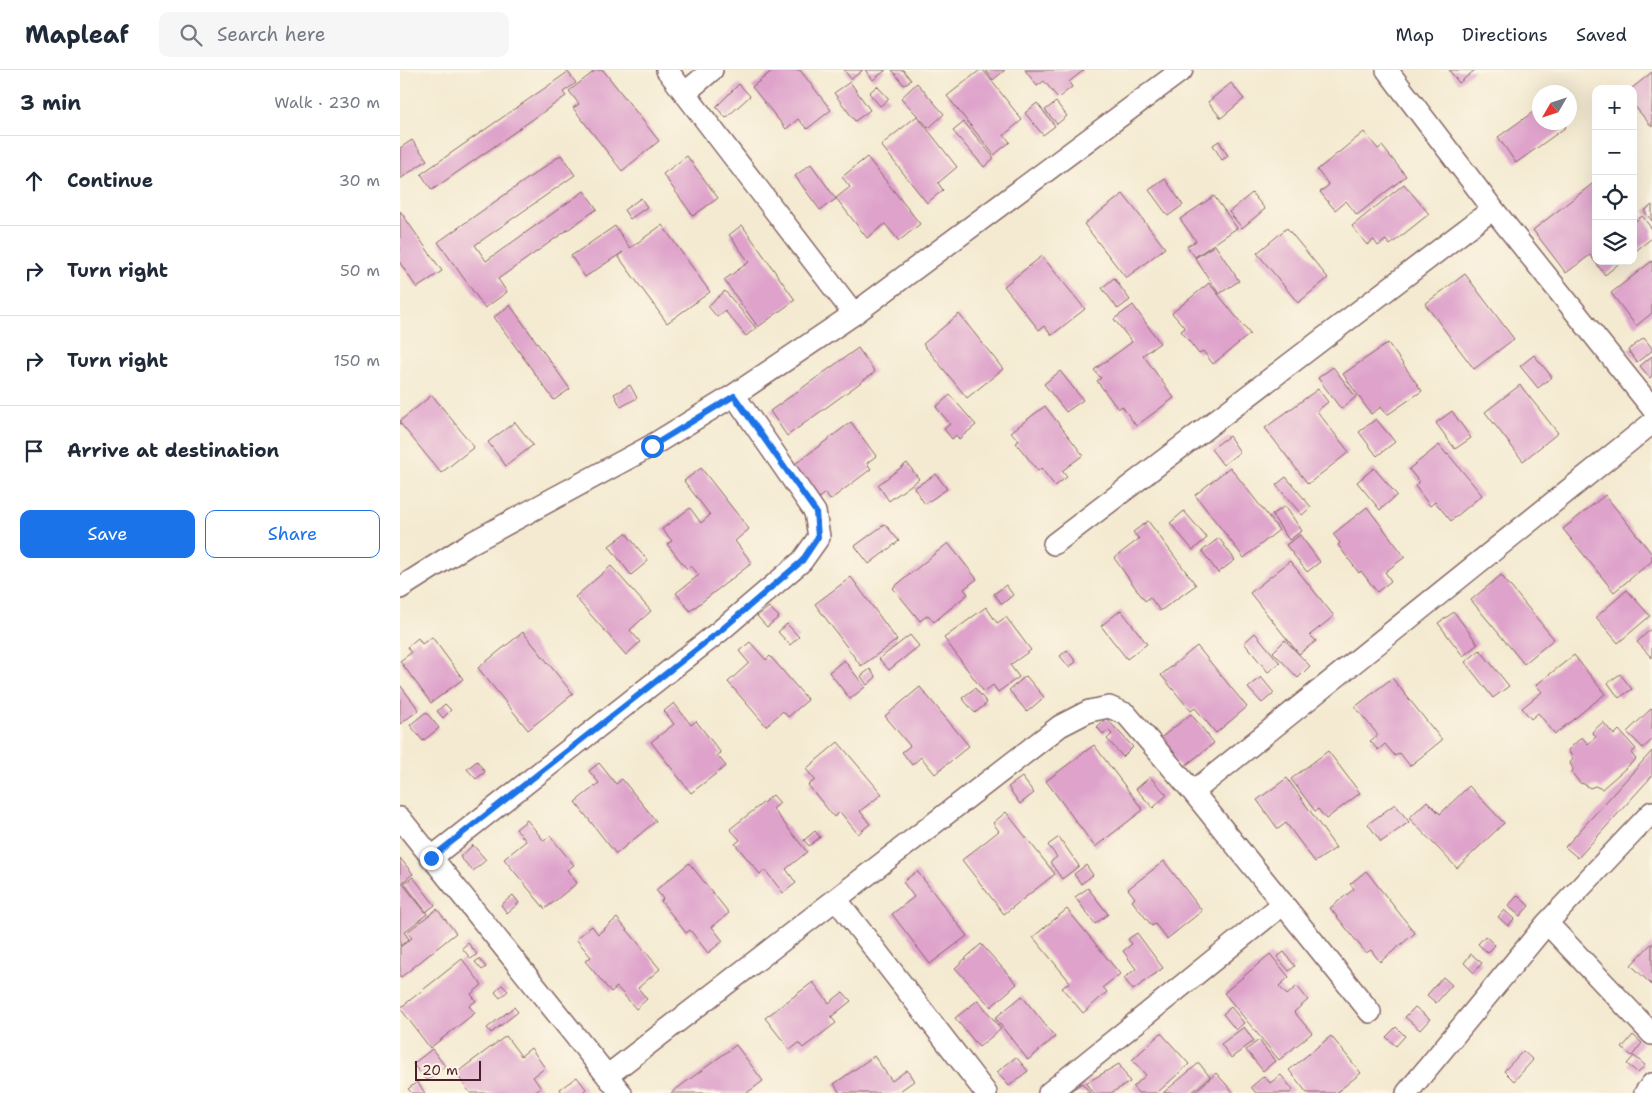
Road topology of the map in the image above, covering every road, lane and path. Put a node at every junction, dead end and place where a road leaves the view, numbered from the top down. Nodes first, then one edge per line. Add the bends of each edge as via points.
1 (667, 70) edge
2 (712, 70) edge
3 (1182, 70) edge
4 (1387, 70) edge
5 (686, 92) junction
6 (1493, 210) junction
7 (854, 314) junction
8 (734, 396) junction
9 (1652, 408) edge
10 (1652, 423) edge
11 (1054, 544) dead end
12 (400, 588) edge
13 (1193, 792) junction
14 (1652, 812) edge
15 (400, 818) edge
16 (431, 858) junction
17 (836, 899) junction
18 (1283, 904) junction
19 (1547, 923) junction
20 (1370, 1012) dead end
21 (1652, 1034) edge
22 (607, 1076) junction
23 (1652, 1084) edge
24 (1418, 1089) edge
25 (620, 1093) edge
26 (986, 1093) edge
27 (1048, 1093) edge
28 (1645, 1093) edge

1 - 5 street
2 - 5 street
3 - 7 street
4 - 6 street
5 - 7 street
6 - 9 street
6 - 11 street
7 - 8 street
8 - 12 street via 652,446 471,543
8 - 16 street via 816,512 818,537 802,561 720,631
10 - 13 street
13 - 17 street via 1126,714 1109,707 1089,711 1060,726
13 - 18 street
14 - 19 street
15 - 16 street
16 - 22 street
17 - 22 street
17 - 26 street
18 - 20 street
18 - 27 street
19 - 21 street
19 - 24 street
22 - 25 street
23 - 28 street

